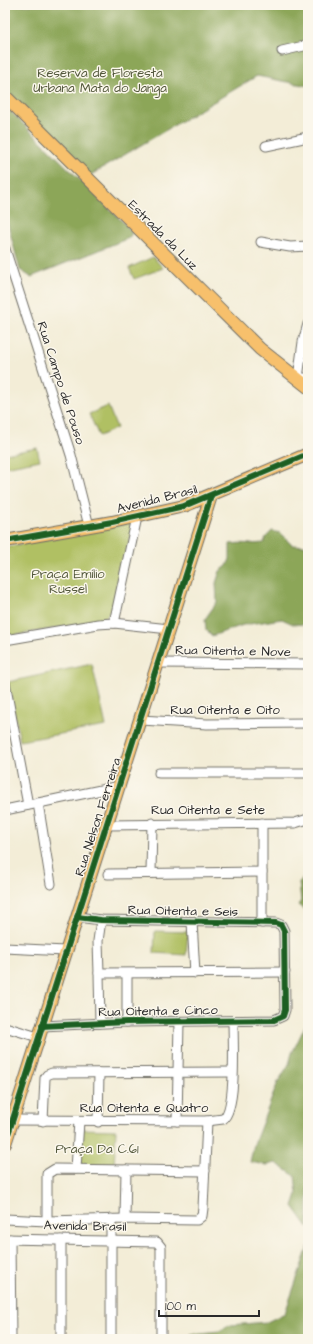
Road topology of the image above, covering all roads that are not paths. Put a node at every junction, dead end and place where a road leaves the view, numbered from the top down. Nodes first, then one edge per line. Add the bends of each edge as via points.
1 (308, 45) edge
2 (282, 51) dead end
3 (5, 96) edge
4 (308, 137) edge
5 (266, 146) dead end
6 (261, 242) dead end
7 (308, 246) edge
8 (5, 249) edge
9 (308, 324) edge
10 (303, 378) edge
11 (308, 387) edge
12 (308, 454) edge
13 (211, 496) junction
14 (137, 517) junction
15 (89, 526) junction
16 (5, 541) edge
17 (114, 623) junction
18 (169, 629) junction
19 (5, 640) edge
20 (158, 663) junction
21 (308, 664) edge
22 (5, 683) edge
23 (141, 720) junction
24 (308, 723) edge
25 (159, 773) dead end
26 (308, 773) edge
27 (120, 786) junction
28 (38, 803) junction
29 (28, 805) junction
30 (5, 810) edge
31 (308, 819) edge
32 (152, 823) junction
33 (262, 823) junction
34 (107, 825) junction
35 (262, 872) junction
36 (151, 873) junction
37 (108, 874) dead end
38 (51, 884) dead end
39 (77, 917) junction
40 (101, 920) junction
41 (192, 922) junction
42 (262, 924) junction
43 (5, 948) edge
44 (65, 951) junction
45 (98, 972) junction
46 (285, 972) junction
47 (195, 973) junction
48 (127, 974) junction
49 (233, 1021) junction
50 (127, 1022) junction
51 (179, 1022) junction
52 (100, 1023) junction
53 (6, 1029) edge
54 (40, 1031) junction
55 (178, 1072) junction
56 (232, 1072) junction
57 (99, 1073) junction
58 (12, 1120) junction
59 (43, 1121) junction
60 (79, 1121) junction
61 (177, 1121) junction
62 (206, 1121) junction
63 (98, 1122) junction
64 (5, 1144) edge
65 (76, 1169) junction
66 (126, 1170) junction
67 (205, 1171) junction
68 (5, 1219) edge
69 (111, 1219) junction
70 (125, 1219) junction
71 (46, 1221) junction
72 (8, 1239) edge
73 (61, 1240) junction
74 (110, 1240) junction
75 (11, 1339) edge
76 (62, 1339) edge
77 (111, 1339) edge
78 (161, 1339) edge

1 - 2 street
3 - 10 main road, Estrada da Luz via 254,344
4 - 5 street
6 - 7 street via 290,247
8 - 15 street, Rua Campo de Pouso via 71,455
9 - 10 street via 303,342
10 - 11 main road, Estrada da Luz
12 - 13 main road, Avenida Brasil
13 - 14 main road, Avenida Brasil via 184,506
13 - 18 main road, Rua Nelson Ferreira
14 - 15 main road, Avenida Brasil
14 - 17 street
15 - 16 main road, Avenida Brasil
17 - 18 street
17 - 19 street
18 - 20 main road, Rua Nelson Ferreira
20 - 21 street, Rua Oitenta e Nove
20 - 23 main road, Rua Nelson Ferreira
22 - 29 street
23 - 24 street, Rua Oitenta e Oito via 207,724
23 - 27 main road, Rua Nelson Ferreira
25 - 26 street
27 - 28 street
27 - 34 main road, Rua Nelson Ferreira
28 - 29 street
28 - 38 street
29 - 30 street
31 - 33 street, Rua Oitenta e Sete via 295,824
32 - 33 street, Rua Oitenta e Sete
32 - 34 street, Rua Oitenta e Sete
32 - 36 street
33 - 35 street
34 - 39 main road, Rua Nelson Ferreira
35 - 36 street
35 - 42 street
36 - 37 street
39 - 40 street, Rua Oitenta e Seis
39 - 44 main road, Rua Nelson Ferreira
40 - 41 street, Rua Oitenta e Seis
40 - 45 street
41 - 42 street, Rua Oitenta e Seis
41 - 47 street
42 - 46 street, Rua Oitenta e Seis via 276,923 281,925 284,931
43 - 44 street
44 - 54 main road, Rua Nelson Ferreira
45 - 48 street
45 - 52 street
46 - 47 street
46 - 49 street, Rua Oitenta e Cinco via 283,1016 274,1020
47 - 48 street
48 - 50 street
49 - 51 street, Rua Oitenta e Cinco
49 - 56 street, Rua Oitenta e Quatro
50 - 51 street, Rua Oitenta e Cinco
50 - 52 street, Rua Oitenta e Cinco
51 - 55 street
52 - 54 street, Rua Oitenta e Cinco
53 - 54 street
54 - 58 main road, Rua Nelson Ferreira
55 - 56 street
55 - 57 street
55 - 61 street
56 - 62 street, Rua Oitenta e Quatro via 229,1112 222,1119
57 - 59 street via 48,1074 45,1078
57 - 63 street
58 - 59 street, Rua Oitenta e Quatro
58 - 64 main road, Rua Nelson Ferreira
59 - 60 street, Rua Oitenta e Quatro
60 - 63 street, Rua Oitenta e Quatro
60 - 65 street
61 - 62 street, Rua Oitenta e Quatro
61 - 63 street, Rua Oitenta e Quatro
62 - 67 street
65 - 66 street
65 - 71 street via 55,1169 46,1174
66 - 67 street
66 - 70 street
67 - 70 street via 200,1218 191,1221
68 - 71 street
69 - 70 street
69 - 71 street
69 - 74 street
72 - 73 street, Avenida Brasil
72 - 75 street
73 - 74 street, Avenida Brasil
73 - 76 street
74 - 77 street
74 - 78 street, Avenida Brasil via 153,1241 161,1247

